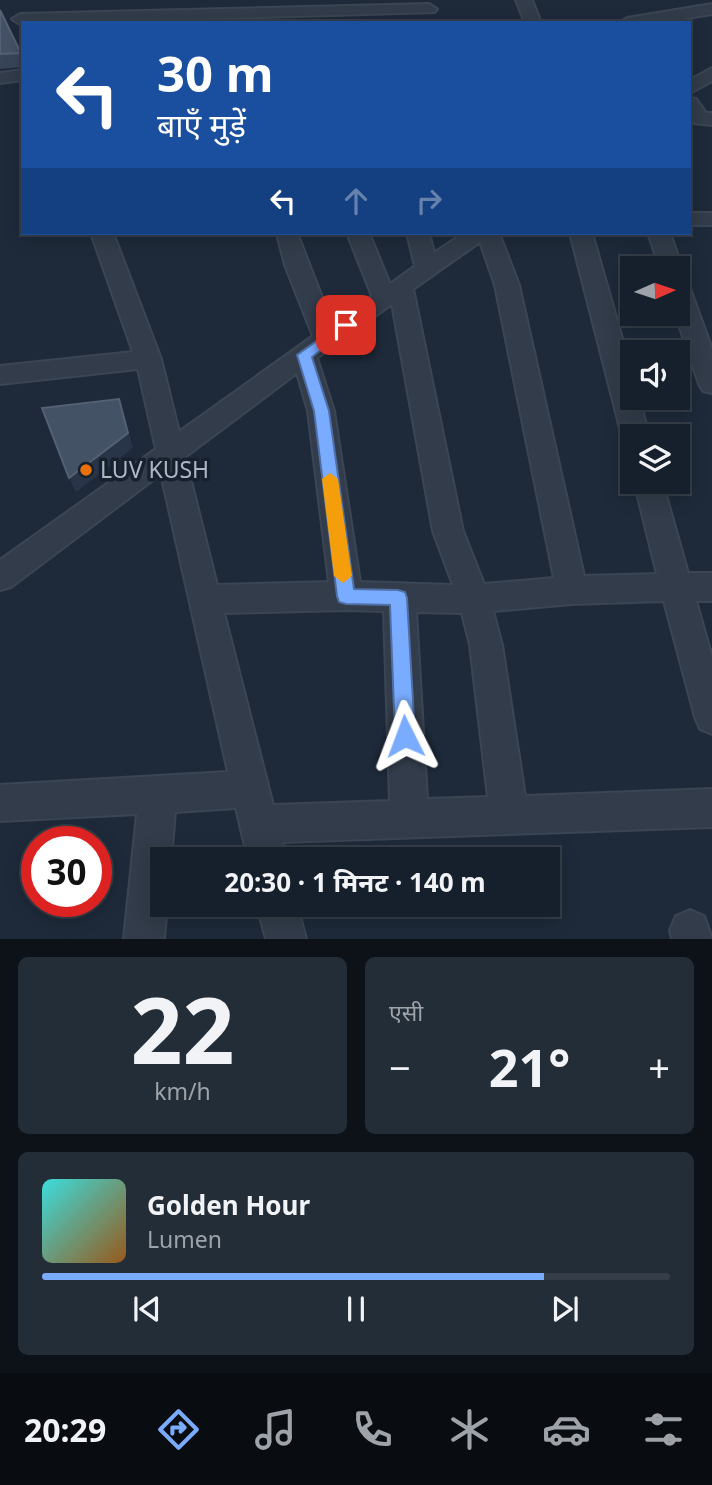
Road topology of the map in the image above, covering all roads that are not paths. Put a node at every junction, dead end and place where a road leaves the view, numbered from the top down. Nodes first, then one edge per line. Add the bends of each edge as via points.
1 (9, 0) edge
2 (524, 0) edge
3 (664, 0) edge
4 (429, 9) dead end
5 (712, 9) edge
6 (673, 16) junction
7 (195, 18) edge
8 (64, 21) edge
9 (532, 21) edge
10 (641, 21) edge
11 (21, 22) edge
12 (712, 73) edge
13 (21, 75) edge
14 (0, 78) edge
15 (691, 87) edge
16 (691, 88) edge
17 (712, 89) edge
18 (691, 105) edge
19 (712, 119) edge
20 (691, 219) edge
21 (712, 219) edge
22 (103, 235) edge
23 (359, 235) edge
24 (419, 235) edge
25 (475, 235) edge
26 (489, 235) edge
27 (582, 235) edge
28 (660, 235) edge
29 (289, 238) dead end
30 (667, 256) edge
31 (428, 268) junction
32 (393, 293) junction
33 (690, 322) edge
34 (315, 347) junction
35 (148, 359) junction
36 (0, 375) edge
37 (712, 384) edge
38 (632, 424) edge
39 (169, 454) junction
40 (651, 494) edge
41 (0, 577) edge
42 (676, 587) junction
43 (712, 587) edge
44 (572, 590) junction
45 (346, 596) junction
46 (398, 598) junction
47 (474, 598) junction
48 (205, 599) junction
49 (712, 716) edge
50 (158, 794) junction
51 (0, 803) edge
52 (254, 806) junction
53 (712, 808) edge
54 (509, 817) junction
55 (408, 818) junction
56 (264, 847) edge
57 (280, 917) edge
58 (144, 939) edge
59 (286, 939) edge

1 - 11 street
2 - 9 street
3 - 6 street
4 - 7 street
5 - 6 street
6 - 10 street
7 - 8 street
12 - 15 street
13 - 14 street
16 - 17 street
18 - 19 street via 701,120
20 - 21 street
22 - 35 street
23 - 32 street
24 - 31 street
25 - 31 street
26 - 44 street via 507,285
27 - 38 street
28 - 30 street
29 - 34 street
31 - 32 street
32 - 34 street
32 - 47 street via 448,531
33 - 37 street
34 - 39 street
34 - 45 street
35 - 36 street
35 - 39 street
39 - 41 street
39 - 48 street
40 - 42 street
42 - 43 street
42 - 44 street
42 - 49 street
44 - 47 street
45 - 46 street
45 - 48 street
46 - 47 street
46 - 55 street
47 - 54 street via 486,645
48 - 52 street
50 - 51 street
50 - 52 street
50 - 58 street
52 - 55 street
52 - 56 street
53 - 54 street
54 - 55 street
57 - 59 street

